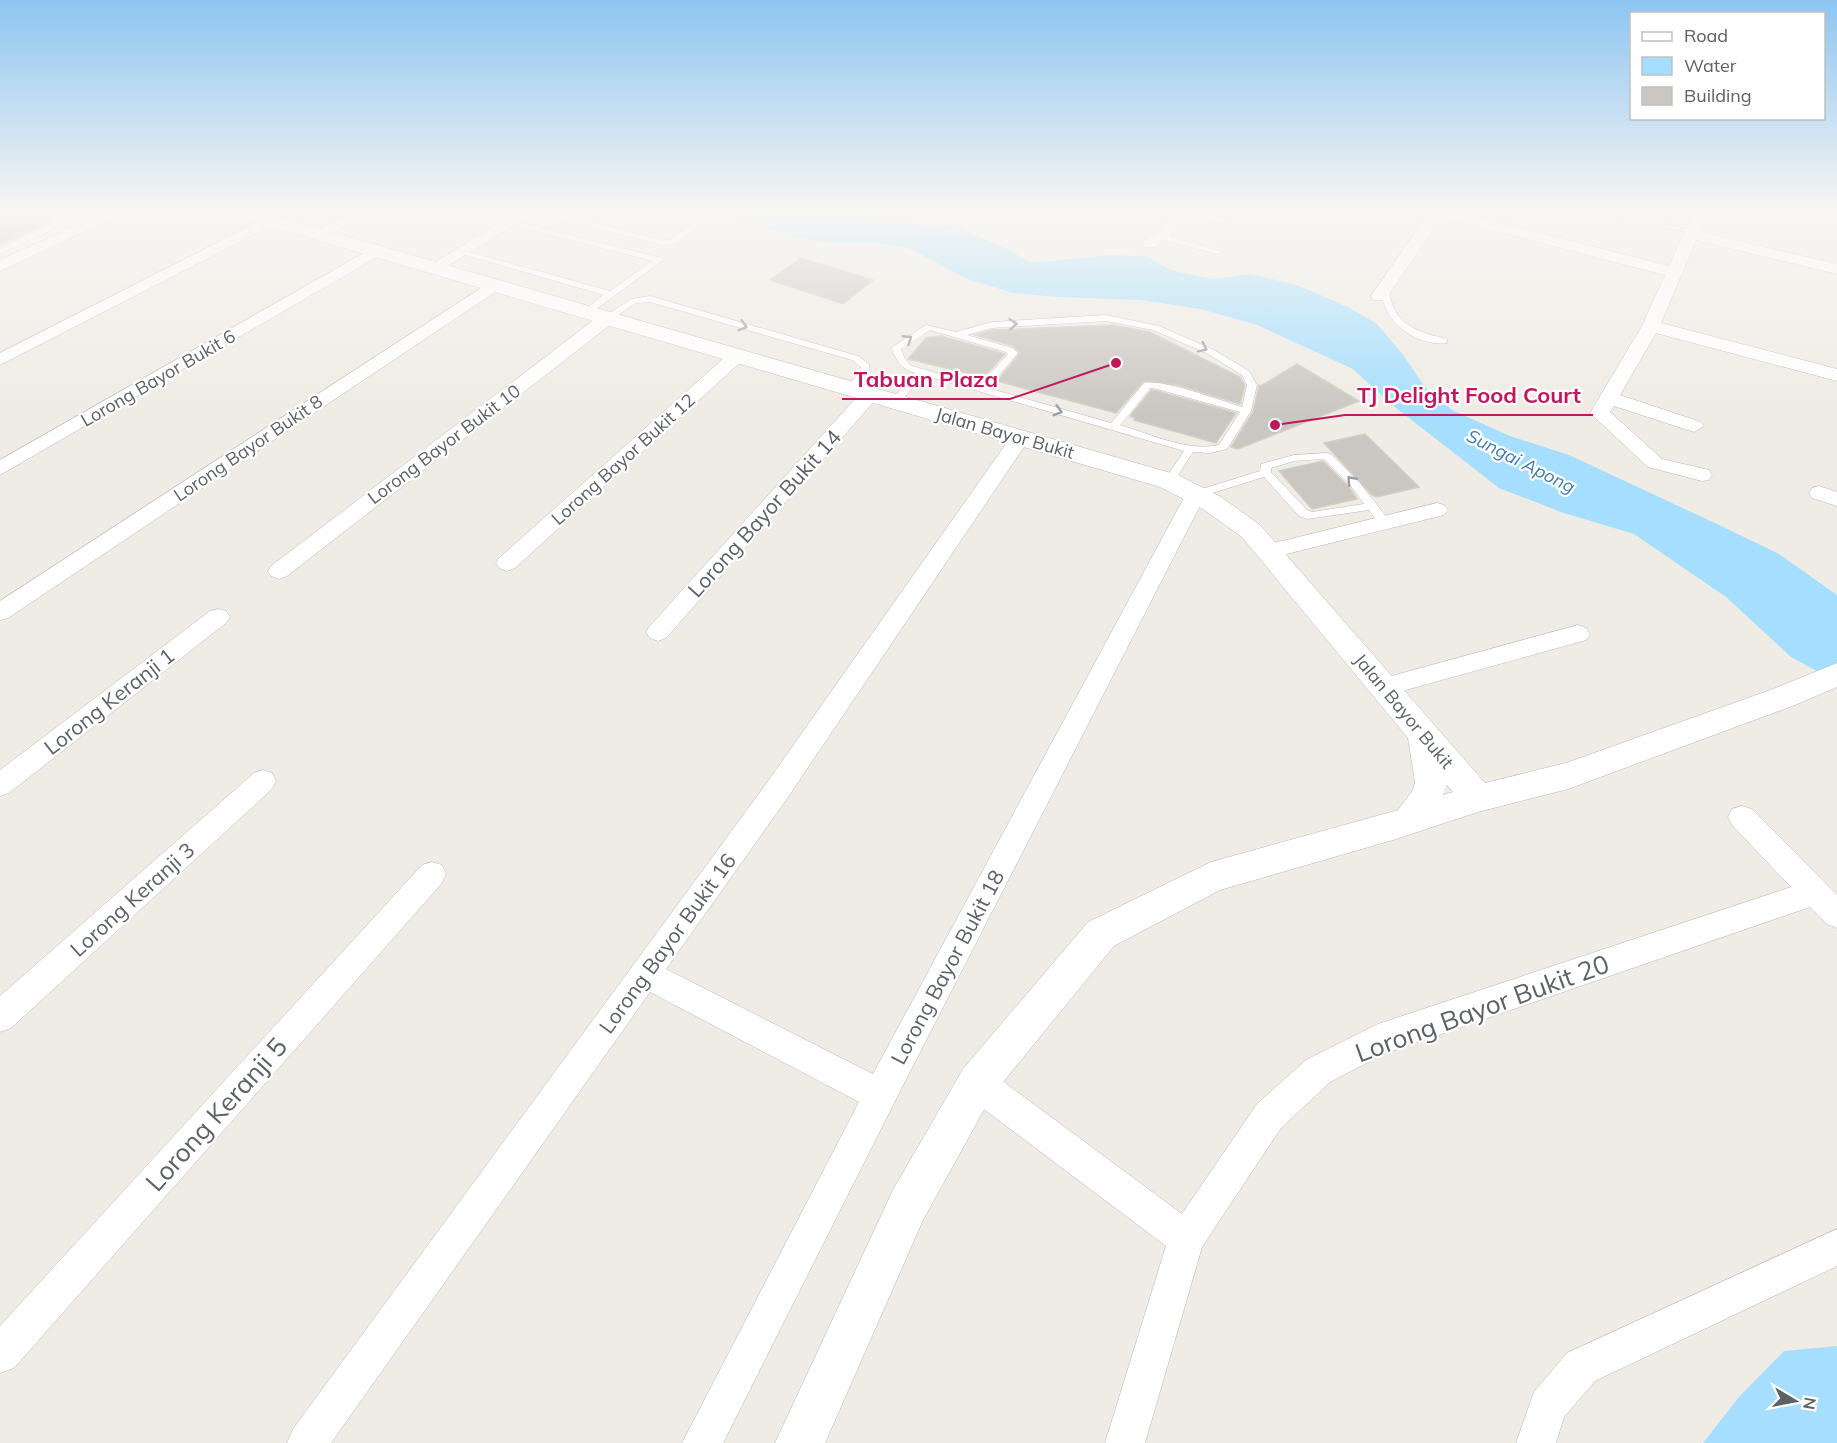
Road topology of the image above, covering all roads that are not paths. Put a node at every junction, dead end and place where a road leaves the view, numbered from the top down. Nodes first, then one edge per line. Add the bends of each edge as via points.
1 (159, 278) edge
2 (329, 278) edge
3 (475, 278) edge
4 (526, 278) edge
5 (637, 278) edge
6 (1392, 278) edge
7 (1671, 278) edge
8 (495, 284) junction
9 (1382, 293) joint
10 (602, 308) junction
11 (1652, 326) junction
12 (956, 335) junction
13 (1444, 341) dead end
14 (738, 355) junction
15 (0, 360) edge
16 (921, 372) junction
17 (1837, 375) edge
18 (982, 389) junction
19 (861, 391) junction
20 (1609, 398) junction
21 (896, 401) junction
22 (1246, 411) junction
23 (1694, 426) dead end
24 (1113, 427) junction
25 (1020, 438) junction
26 (1190, 449) junction
27 (0, 469) edge
28 (1266, 473) junction
29 (1702, 475) dead end
30 (1169, 481) junction
31 (1196, 494) junction
32 (1437, 510) dead end
33 (1378, 514) junction
34 (1270, 551) junction
35 (507, 563) dead end
36 (279, 571) dead end
37 (0, 612) edge
38 (218, 617) dead end
39 (658, 632) dead end
40 (1578, 634) dead end
41 (1837, 674) edge
42 (1384, 687) junction
43 (1424, 735) junction
44 (1561, 778) junction
45 (263, 781) dead end
46 (0, 785) edge
47 (1478, 798) junction
48 (1742, 817) dead end
49 (1401, 824) junction
50 (432, 874) dead end
51 (1826, 903) edge
52 (645, 974) junction
53 (0, 1017) edge
54 (977, 1083) junction
55 (880, 1095) junction
56 (1186, 1239) junction
57 (1837, 1247) edge
58 (0, 1354) edge
59 (307, 1443) edge
60 (702, 1443) edge
61 (800, 1443) edge
62 (1125, 1443) edge
63 (1536, 1443) edge

1 - 15 street
2 - 27 street, Lorong Bayor Bukit 6
3 - 8 street, Jalan Bayor Bukit
4 - 10 lane
5 - 10 lane
6 - 9 street
7 - 11 street
8 - 10 street, Jalan Bayor Bukit
8 - 37 street, Lorong Bayor Bukit 8
9 - 13 lane via 1390,315 1420,335
10 - 14 street, Jalan Bayor Bukit
10 -> 19 lane via 650,299 855,358 866,366
10 - 36 street, Lorong Bayor Bukit 10
11 - 17 street
11 - 20 street
16 -> 12 lane via 909,368 896,348 929,327
12 - 18 lane via 1013,353
12 -> 22 lane via 992,325 1106,318 1156,328 1211,352 1246,373 1252,385
14 - 19 street, Jalan Bayor Bukit
14 - 35 street, Lorong Bayor Bukit 12
16 - 18 lane
16 - 21 lane
18 -> 24 lane
19 - 21 street, Jalan Bayor Bukit
19 - 39 street, Lorong Bayor Bukit 14
20 - 23 street
20 - 29 street via 1600,413 1640,452 1655,463
21 - 25 street, Jalan Bayor Bukit
22 - 24 lane via 1147,385
22 - 26 lane via 1223,447
24 - 26 lane
25 - 30 street, Jalan Bayor Bukit
25 - 52 street, Lorong Bayor Bukit 16 via 776,792
26 - 30 lane
28 - 31 lane
28 - 33 lane via 1311,516
33 -> 28 lane via 1327,456 1270,463 1265,466
30 - 31 street, Jalan Bayor Bukit
31 - 34 street, Jalan Bayor Bukit via 1228,512
31 - 55 street, Lorong Bayor Bukit 18
32 - 33 street
33 - 34 street
34 - 42 street, Jalan Bayor Bukit
38 - 46 street, Lorong Keranji 1
40 - 42 street
41 - 44 street
42 - 43 street, Jalan Bayor Bukit
43 - 44 street via 1457,764 1490,777
43 - 47 street, Jalan Bayor Bukit
43 - 49 street via 1433,783 1429,795
44 - 47 street
44 - 49 street via 1564,794 1542,803 1428,834
45 - 53 street, Lorong Keranji 3
47 - 49 street
48 - 51 street
49 - 54 street via 1211,877 1101,934
50 - 58 street, Lorong Keranji 5
51 - 56 street, Lorong Bayor Bukit 20 via 1378,1040 1318,1071 1269,1116
52 - 55 street
52 - 59 street, Lorong Bayor Bukit 16
54 - 56 street
54 - 61 street via 908,1205
55 - 60 street, Lorong Bayor Bukit 18
56 - 62 street, Lorong Bayor Bukit 20
57 - 63 street via 1581,1367 1548,1406

